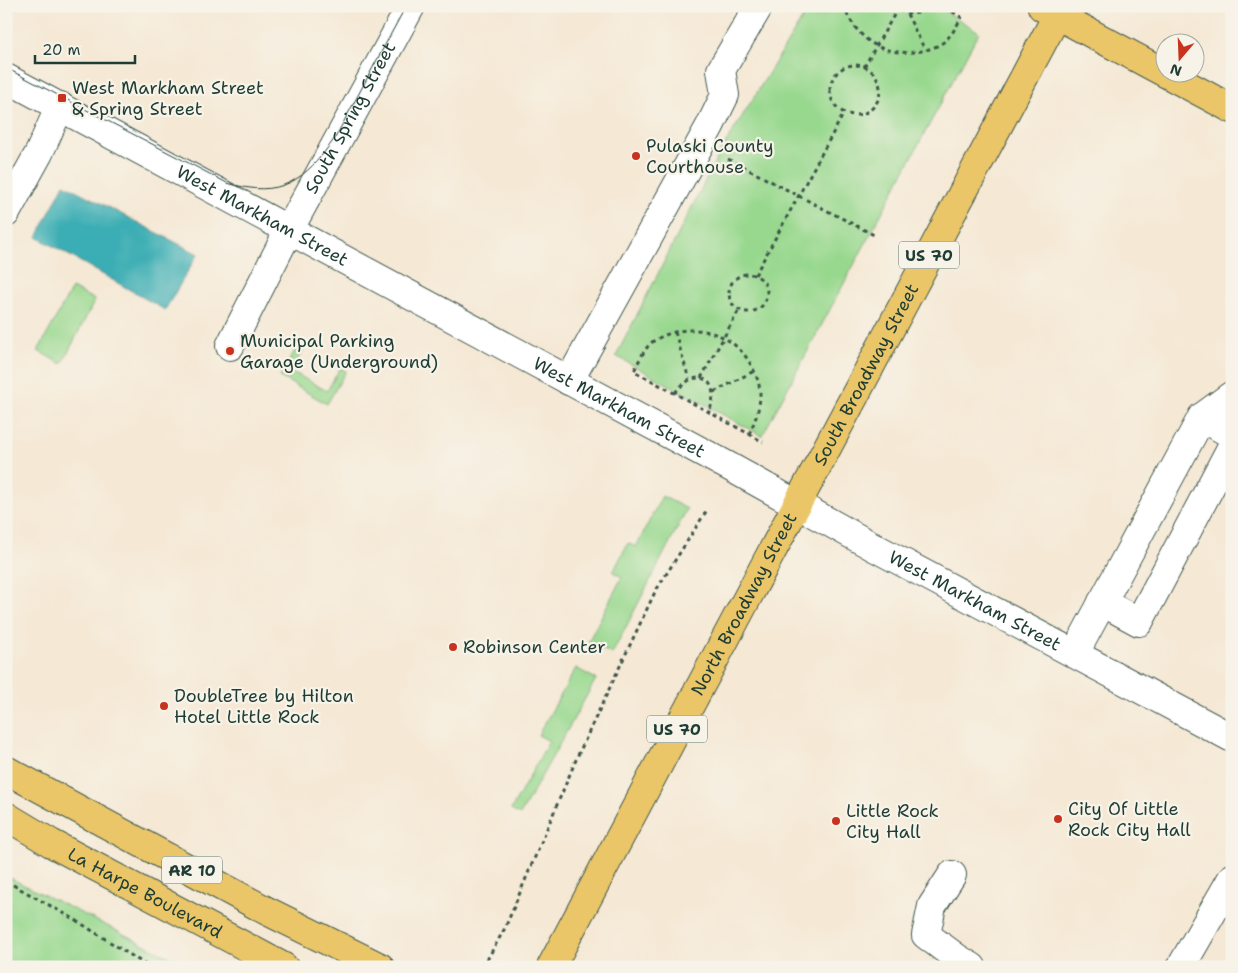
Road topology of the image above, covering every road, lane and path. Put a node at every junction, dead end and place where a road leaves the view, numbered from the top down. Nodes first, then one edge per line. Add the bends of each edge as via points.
1 (411, 6) edge
2 (759, 6) edge
3 (843, 6) edge
4 (874, 6) edge
5 (892, 6) edge
6 (933, 6) edge
7 (943, 6) edge
8 (1053, 9) edge
9 (897, 10) junction
10 (845, 11) junction
11 (907, 14) junction
12 (875, 46) junction
13 (925, 50) junction
14 (864, 67) junction
15 (6, 78) edge
16 (60, 106) junction
17 (1232, 109) edge
18 (844, 112) junction
19 (719, 154) dead end
20 (798, 196) junction
21 (6, 213) edge
22 (289, 230) junction
23 (874, 235) dead end
24 (755, 274) junction
25 (739, 310) junction
26 (675, 332) junction
27 (724, 336) junction
28 (230, 346) dead end
29 (754, 371) junction
30 (701, 378) junction
31 (689, 379) junction
32 (569, 381) junction
33 (714, 392) junction
34 (675, 394) junction
35 (1232, 395) edge
36 (709, 412) junction
37 (1202, 417) junction
38 (749, 434) junction
39 (1232, 435) edge
40 (763, 442) dead end
41 (1232, 446) edge
42 (796, 505) junction
43 (707, 510) dead end
44 (1102, 602) junction
45 (1075, 653) junction
46 (1232, 738) edge
47 (6, 770) edge
48 (6, 816) edge
49 (952, 875) dead end
50 (1232, 878) edge
51 (6, 881) edge
52 (554, 960) edge
53 (150, 967) edge
54 (284, 967) edge
55 (380, 967) edge
56 (483, 967) edge
57 (972, 967) edge
58 (1181, 967) edge

1 - 22 street, South Spring Street
2 - 32 street via 721,70 725,95 710,126
3 - 10 path
4 - 10 path
5 - 9 path
6 - 11 path via 918,14
7 - 13 path via 961,17 946,40
8 - 17 main road
8 - 42 main road, South Broadway Street / US 70
9 - 11 path
9 - 12 path
10 - 12 path via 860,33
11 - 13 path
12 - 13 path via 894,52
12 - 14 path
14 - 18 path via 847,66 839,70 830,84 832,100
14 - 18 path via 871,71 879,84 878,100 873,107 859,114
15 - 16 street, West Markham Street
16 - 21 street
16 - 22 street, West Markham Street
18 - 20 path
19 - 20 path
20 - 23 path
20 - 24 path
22 - 28 street, South Spring Street
22 - 32 street, West Markham Street
24 - 25 path via 741,275 731,283 730,301
24 - 25 path via 766,288 765,300 751,312
25 - 27 path
26 - 27 path via 706,330
26 - 31 path
26 - 34 path via 654,341 640,357 634,371
27 - 29 path via 740,350
27 - 30 path
29 - 33 path
29 - 38 path via 760,394 758,414
30 - 31 path
30 - 33 path via 712,386
31 - 34 path
32 - 42 street, West Markham Street
33 - 36 path
34 - 36 path
35 - 37 street
36 - 38 path
37 - 39 street
37 - 44 street
38 - 40 path
41 - 44 street via 1139,622
42 - 45 street, West Markham Street
42 - 52 main road, North Broadway Street / US 70
43 - 56 path via 655,592 574,763 505,928
44 - 45 street
45 - 46 street, West Markham Street
47 - 55 main road, AR 10 via 268,911
48 - 54 main road, La Harpe Boulevard / AR 10
49 - 57 street via 932,906 926,935
50 - 58 street
51 - 53 path

